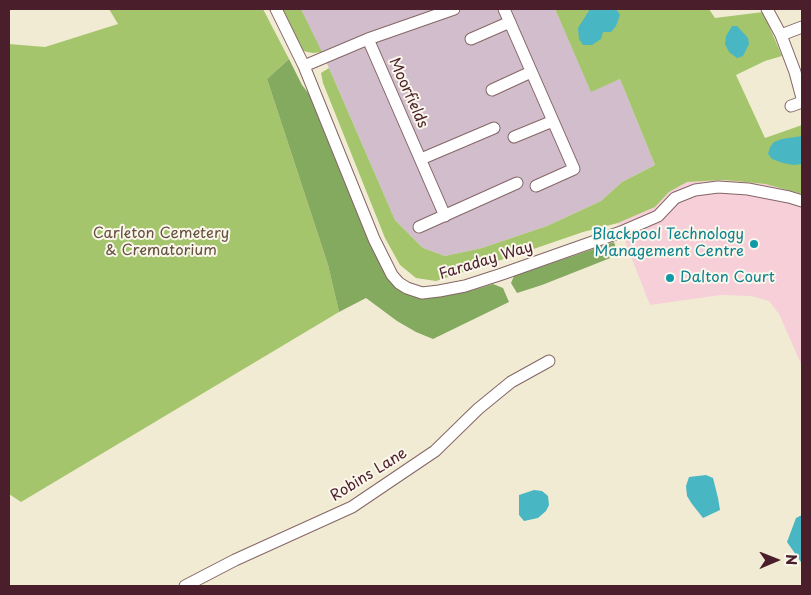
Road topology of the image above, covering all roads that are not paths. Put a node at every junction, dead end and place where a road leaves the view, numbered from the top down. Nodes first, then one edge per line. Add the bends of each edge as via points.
1 (276, 9) edge
2 (454, 9) edge
3 (504, 9) edge
4 (766, 9) edge
5 (510, 22) junction
6 (802, 27) edge
7 (781, 34) junction
8 (471, 38) dead end
9 (368, 39) junction
10 (304, 66) junction
11 (531, 72) junction
12 (492, 90) dead end
13 (802, 98) edge
14 (553, 121) junction
15 (494, 128) dead end
16 (514, 138) dead end
17 (421, 159) junction
18 (517, 183) dead end
19 (536, 186) dead end
20 (802, 201) edge
21 (444, 216) junction
22 (419, 227) dead end
23 (549, 361) dead end
24 (185, 586) edge

1 - 10 street, Faraday Way
2 - 9 street
3 - 5 street
4 - 7 street
5 - 8 street
5 - 11 street
6 - 7 street
7 - 13 street
9 - 10 street
9 - 17 street, Moorfields
10 - 20 street, Faraday Way via 390,272 399,284 422,293 464,286 614,234 658,216 675,198 695,190 718,187 748,189
11 - 12 street
11 - 14 street
14 - 16 street
14 - 19 street via 574,169
15 - 17 street
17 - 21 street, Moorfields
18 - 21 street
21 - 22 street
23 - 24 street, Robins Lane via 511,382 435,451 352,507

